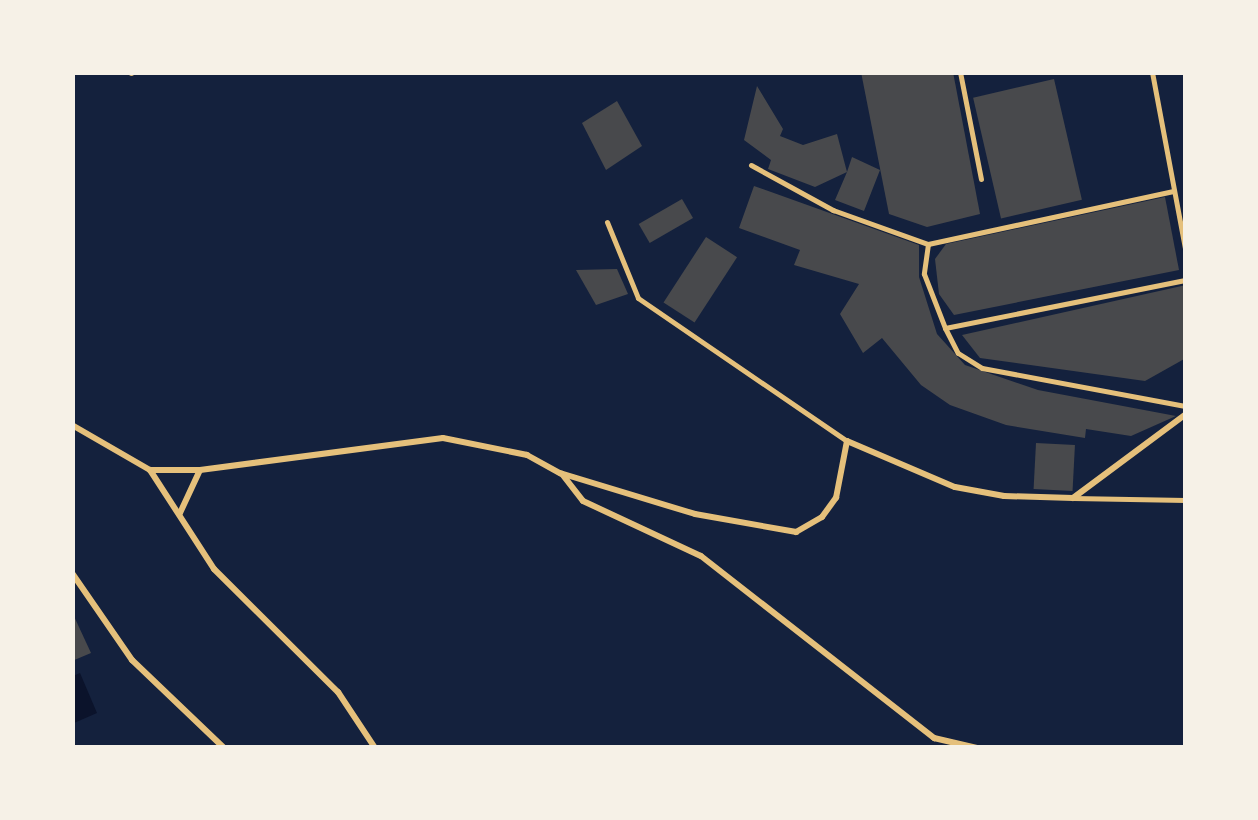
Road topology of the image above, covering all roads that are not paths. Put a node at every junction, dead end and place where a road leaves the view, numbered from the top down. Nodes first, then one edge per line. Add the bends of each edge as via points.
1 (960, 72) edge
2 (1152, 72) edge
3 (751, 164) dead end
4 (981, 178) dead end
5 (1173, 191) junction
6 (607, 222) dead end
7 (928, 244) junction
8 (1186, 254) edge
9 (1186, 280) edge
10 (945, 328) junction
11 (1186, 406) edge
12 (1186, 414) edge
13 (72, 425) edge
14 (847, 441) junction
15 (150, 470) junction
16 (200, 470) junction
17 (560, 472) junction
18 (1073, 498) junction
19 (1186, 500) edge
20 (180, 514) junction
21 (72, 572) edge
22 (224, 748) edge
23 (375, 748) edge
24 (976, 748) edge

1 - 4 street
2 - 5 street
3 - 7 street via 833,210
5 - 7 street
5 - 8 street
6 - 14 street via 638,298
7 - 10 street via 924,274
9 - 10 street
10 - 11 street via 958,353 982,368
12 - 18 street
13 - 15 street
14 - 17 street via 836,498 822,517 796,532 735,525
14 - 18 street via 955,486
15 - 16 street
15 - 20 street
16 - 17 street via 444,438 527,455
16 - 20 street
17 - 24 street via 583,500 701,556 934,738
18 - 19 street
20 - 23 street via 231,589 338,692
21 - 22 street via 132,660

